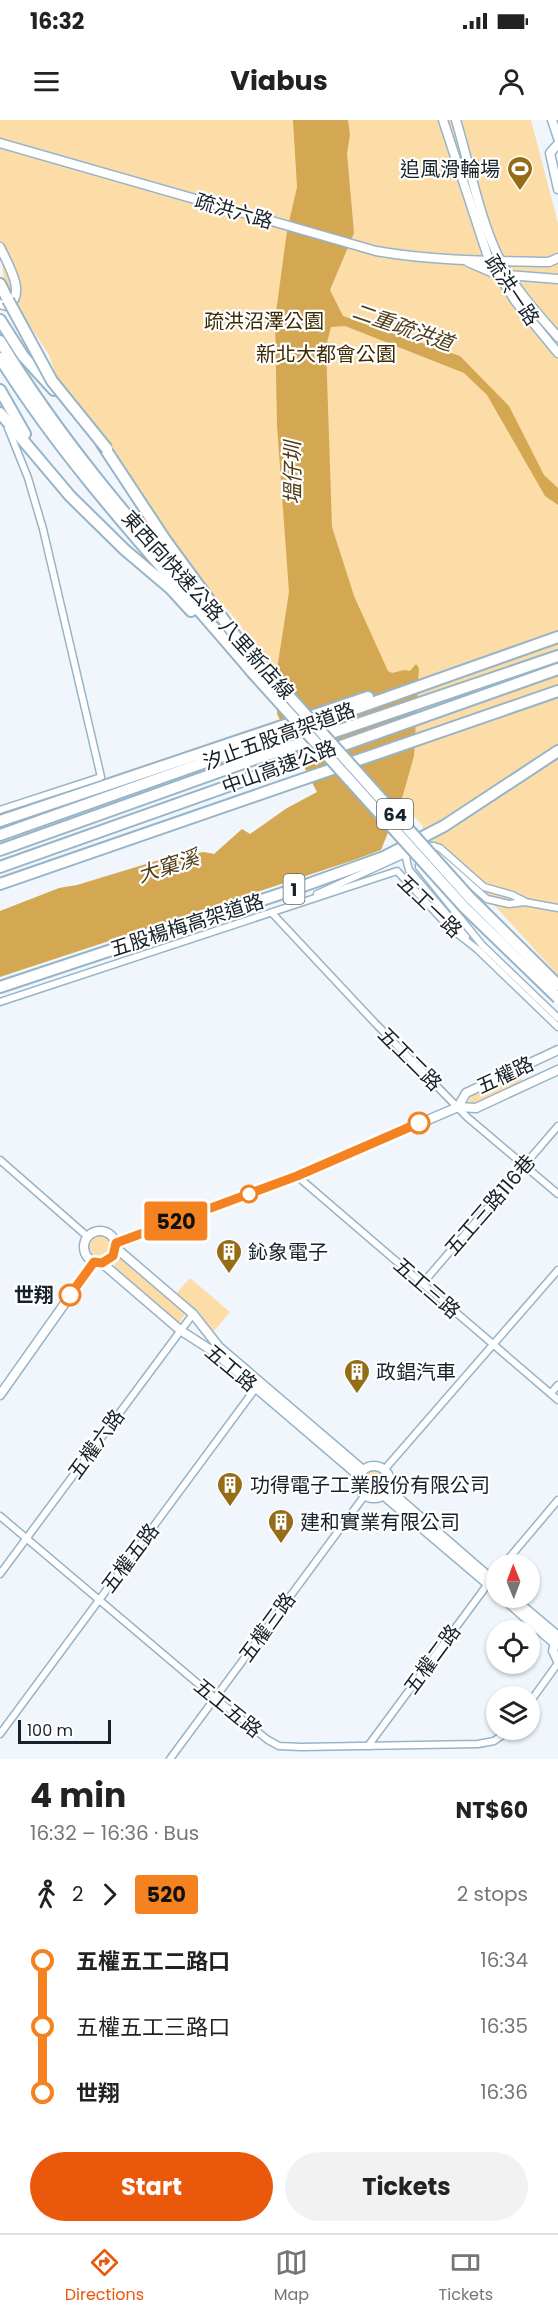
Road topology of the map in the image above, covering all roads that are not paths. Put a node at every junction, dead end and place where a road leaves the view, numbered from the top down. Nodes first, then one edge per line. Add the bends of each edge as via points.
1 (443, 120) edge
2 (456, 120) edge
3 (552, 120) edge
4 (558, 138) edge
5 (558, 144) edge
6 (2, 145) edge
7 (558, 189) edge
8 (0, 247) edge
9 (558, 258) edge
10 (464, 260) junction
11 (489, 260) junction
12 (501, 261) junction
13 (496, 274) junction
14 (509, 276) junction
15 (558, 279) edge
16 (0, 284) edge
17 (0, 304) edge
18 (0, 320) edge
19 (558, 337) edge
20 (0, 341) edge
21 (558, 353) edge
22 (0, 358) edge
23 (0, 390) edge
24 (0, 414) edge
25 (107, 449) junction
26 (42, 460) junction
27 (558, 631) edge
28 (558, 637) edge
29 (237, 638) junction
30 (558, 656) edge
31 (558, 669) edge
32 (252, 672) junction
33 (558, 691) edge
34 (558, 751) edge
35 (0, 810) edge
36 (0, 821) edge
37 (0, 835) edge
38 (0, 850) edge
39 (410, 852) junction
40 (0, 867) edge
41 (0, 884) edge
42 (525, 902) junction
43 (558, 908) edge
44 (284, 910) junction
45 (272, 914) junction
46 (480, 947) junction
47 (558, 985) edge
48 (0, 987) edge
49 (558, 998) edge
50 (0, 1002) edge
51 (558, 1018) edge
52 (558, 1027) edge
53 (558, 1050) edge
54 (558, 1070) edge
55 (458, 1107) junction
56 (558, 1126) edge
57 (0, 1161) edge
58 (525, 1165) junction
59 (297, 1176) junction
60 (558, 1194) edge
61 (88, 1237) junction
62 (116, 1245) junction
63 (98, 1262) junction
64 (558, 1270) edge
65 (422, 1284) junction
66 (193, 1314) junction
67 (180, 1330) junction
68 (491, 1344) junction
69 (258, 1385) junction
70 (558, 1385) edge
71 (551, 1394) junction
72 (0, 1395) edge
73 (558, 1400) edge
74 (384, 1470) junction
75 (361, 1473) junction
76 (385, 1492) junction
77 (365, 1495) junction
78 (558, 1500) edge
79 (0, 1516) edge
80 (26, 1539) junction
81 (512, 1554) edge
82 (486, 1573) edge
83 (0, 1575) edge
84 (486, 1588) edge
85 (99, 1600) junction
86 (516, 1608) edge
87 (524, 1608) edge
88 (557, 1639) edge
89 (558, 1662) edge
90 (540, 1688) edge
91 (214, 1698) junction
92 (0, 1734) edge
93 (494, 1740) edge
94 (368, 1746) junction
95 (170, 1759) edge

1 - 11 street, 疏洪一路
2 - 12 street, 疏洪一路
3 - 4 street
5 - 7 street via 550,153
6 - 10 street, 疏洪六路 via 355,246 402,256
8 - 17 street via 17,297 7,306
9 - 12 street, 疏洪六路 via 549,262
10 - 11 street, 疏洪六路
10 - 13 street, 疏洪六路
11 - 12 street, 疏洪六路
11 - 13 street, 疏洪一路
12 - 14 street, 疏洪一路
13 - 14 street, 疏洪六路
13 - 21 street, 疏洪一路
14 - 15 street, 疏洪六路
14 - 19 street, 疏洪一路
16 - 25 highway, bridge via 52,381
18 - 25 highway, bridge via 23,356
20 - 29 highway, 東西向快速公路 八里新店線 / 64 via 57,425 123,510
22 - 32 highway, 東西向快速公路 八里新店線 / 64 via 81,471
23 - 26 highway
24 - 26 highway
24 - 35 street via 28,478 43,529 101,777
25 - 29 highway via 166,541
26 - 32 highway via 77,503 171,589
27 - 36 highway, bridge
28 - 37 highway, 汐止五股高架道路, bridge
29 - 47 highway, 東西向快速公路 八里新店線 / 64, bridge via 470,898
30 - 38 highway, 中山高速公路, bridge
31 - 40 highway, 中山高速公路, bridge
32 - 49 highway, 東西向快速公路 八里新店線 / 64, bridge via 464,907
33 - 41 highway, bridge
34 - 48 highway, 五股楊梅高架道路 / 1, bridge via 444,826 384,857
39 - 42 street via 434,846 483,887
39 - 44 street
39 - 46 street via 406,858 409,870
42 - 43 street
42 - 46 street via 509,904 488,899 437,854 427,852 421,856 419,867
44 - 45 street, 五工一路
44 - 46 street, 五工一路 via 397,871 450,928
45 - 50 street, 五工一路
45 - 55 street, 五工二路
46 - 51 street, 五工一路
46 - 52 street, 五工一路
53 - 55 street, 五權路 via 466,1093
54 - 55 street, 五權路 via 476,1108
55 - 58 street, 五工二路
55 - 59 street, 五權路
56 - 58 street, 五工三路116巷
57 - 61 street
58 - 60 street, 五工二路
58 - 65 street, 五工三路116巷
59 - 62 street, 五權路
59 - 65 street, 五工三路
61 - 62 street via 104,1232
61 - 63 street via 87,1256
62 - 63 street via 110,1260
62 - 66 street, 五工路
63 - 67 street, 五工路
63 - 72 street
64 - 68 street
65 - 68 street, 五工三路
66 - 67 street, 五權六路
66 - 69 street, 五工路 via 219,1347
67 - 69 street, 五工路
67 - 80 street, 五權六路
68 - 71 street, 五工三路
68 - 74 street
69 - 75 street, 五工路
69 - 85 street, 五權五路
70 - 71 street
71 - 73 street, 五工三路
74 - 75 street via 374,1467
74 - 76 street via 390,1481
75 - 77 street via 358,1485
76 - 77 street via 374,1498
76 - 82 street
77 - 91 street, 五權三路
78 - 81 street
79 - 80 street, 五工五路
80 - 83 street, 五權六路
80 - 85 street, 五工五路
84 - 94 street, 五權二路
85 - 91 street, 五工五路
85 - 92 street, 五權五路
86 - 88 street
87 - 88 street
88 - 89 street via 553,1652
89 - 90 street
91 - 94 street, 五工五路 via 279,1746
91 - 95 street, 五權三路
93 - 94 street, 五工五路

